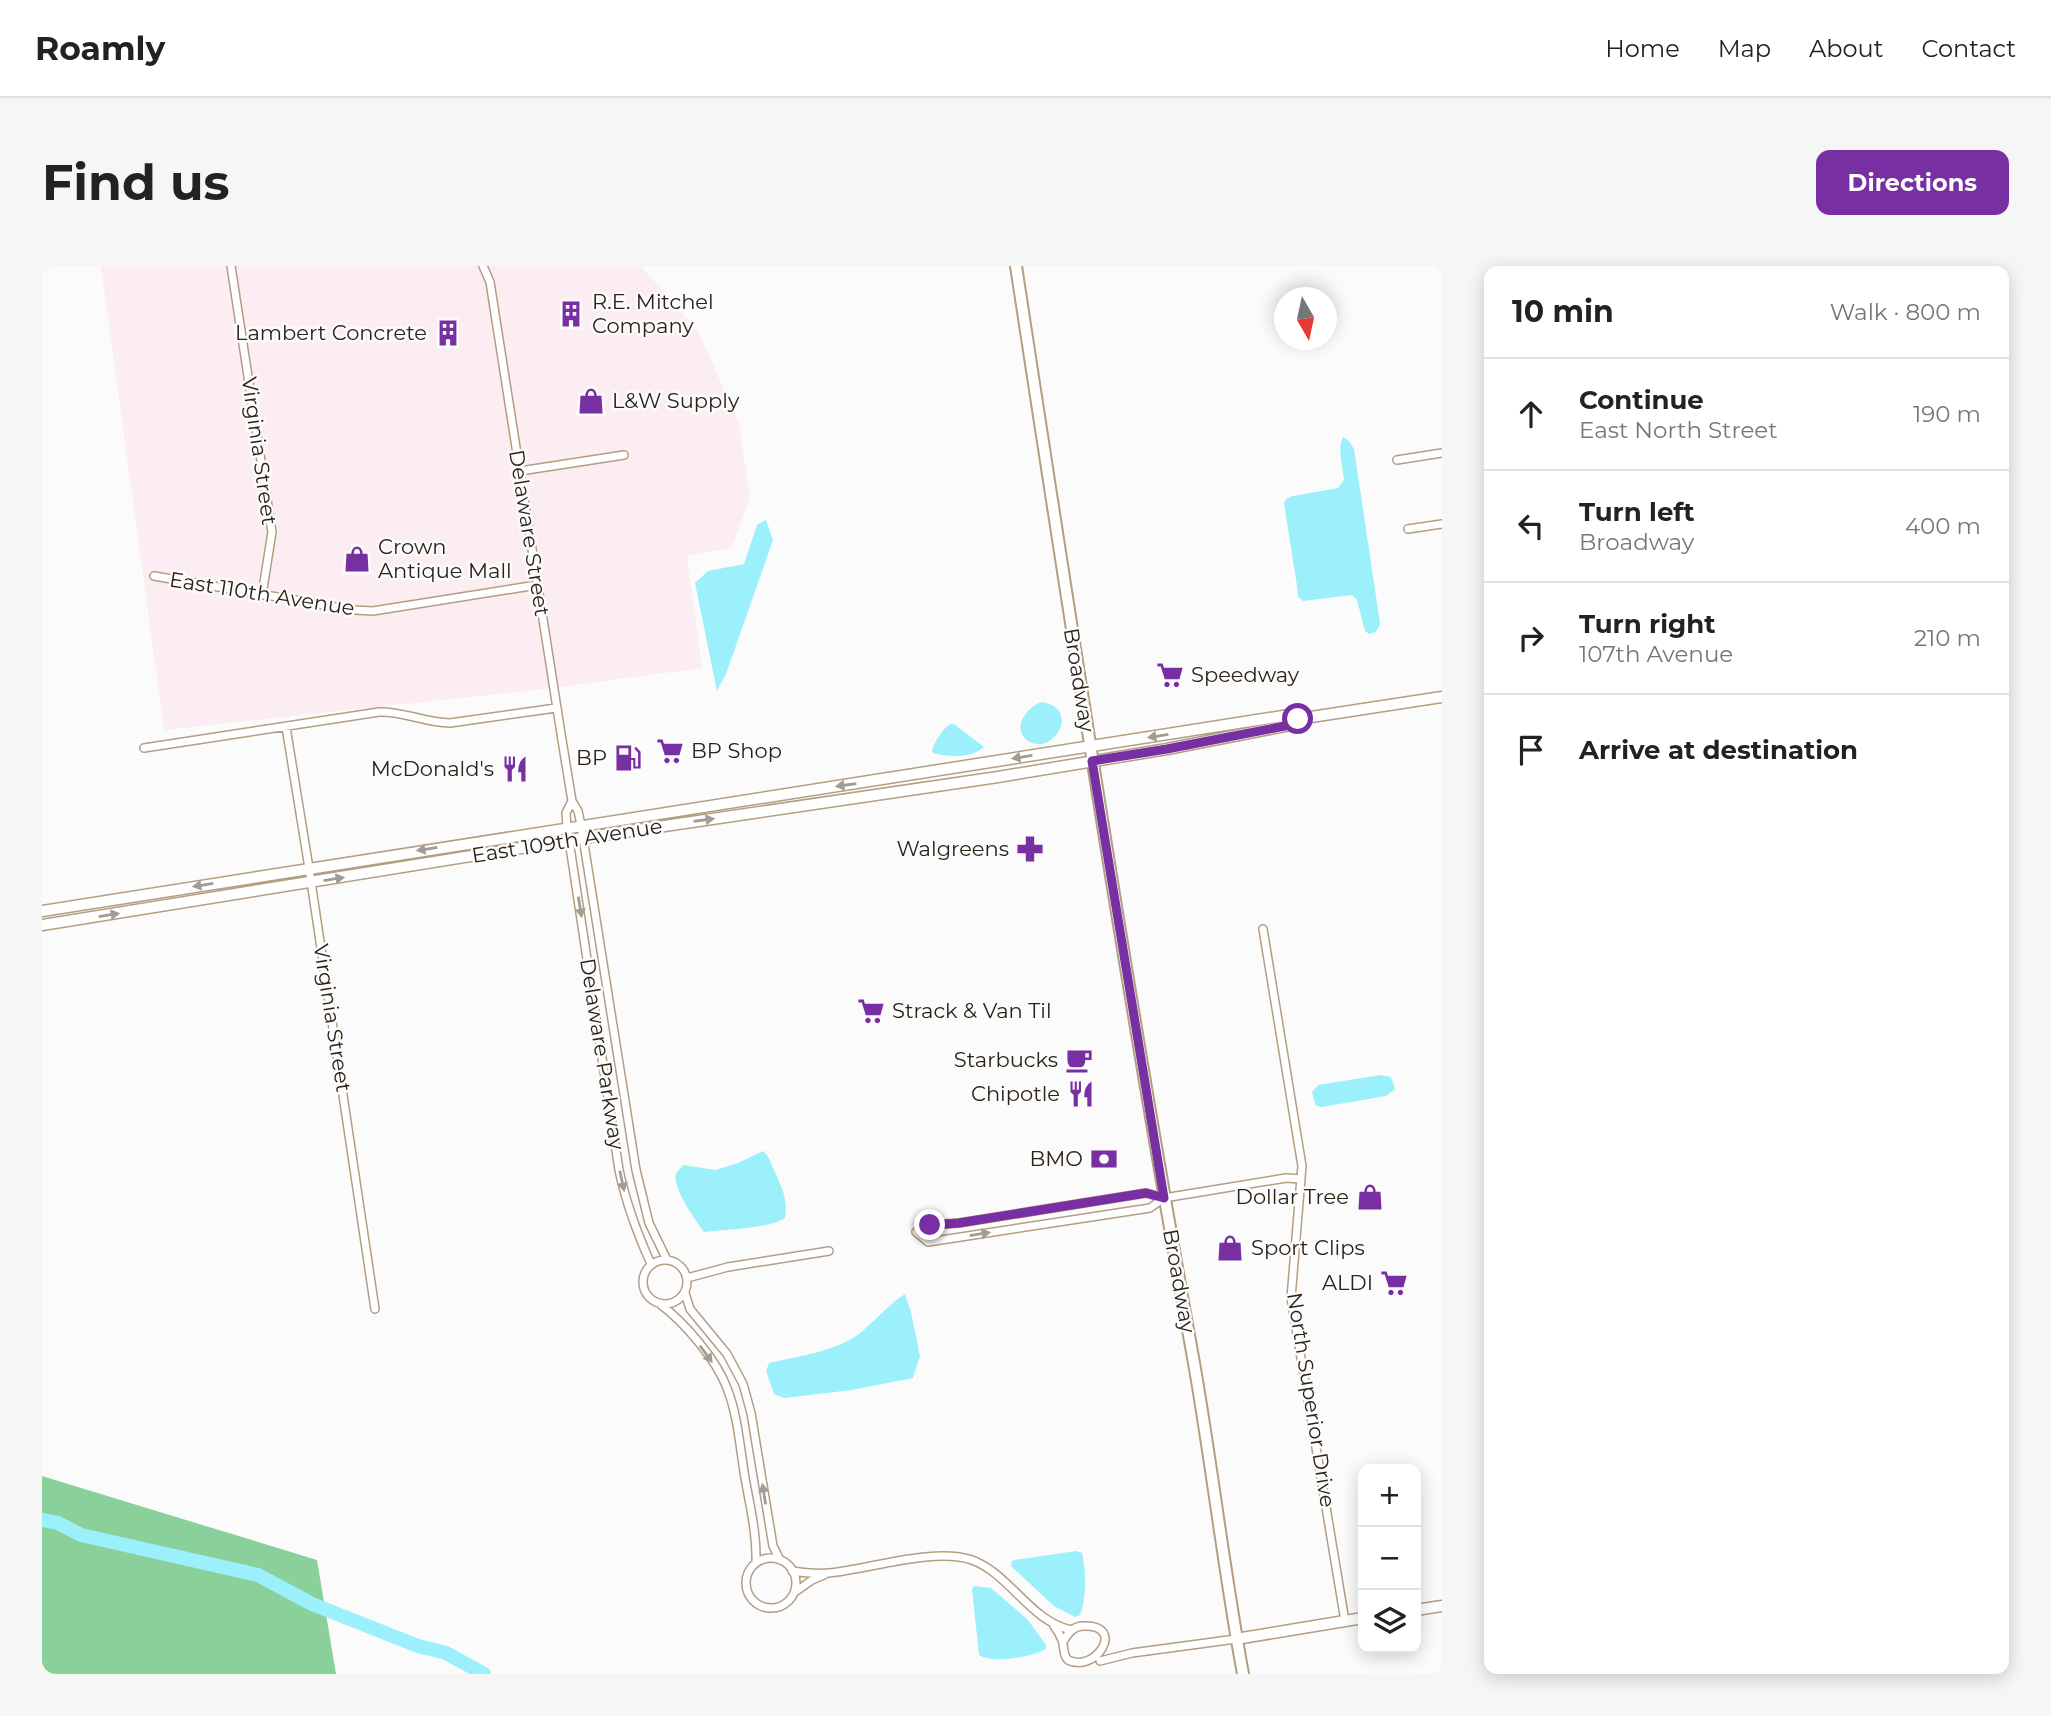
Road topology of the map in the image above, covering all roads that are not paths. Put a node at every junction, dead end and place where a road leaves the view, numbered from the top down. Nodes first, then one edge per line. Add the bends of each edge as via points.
1 (231, 266) edge
2 (483, 266) edge
3 (1016, 266) edge
4 (1442, 453) edge
5 (624, 456) dead end
6 (1397, 460) dead end
7 (520, 471) junction
8 (1442, 524) edge
9 (1408, 529) dead end
10 (154, 576) dead end
11 (537, 585) junction
12 (262, 595) junction
13 (1442, 697) edge
14 (556, 708) junction
15 (1298, 719) junction
16 (286, 727) junction
17 (1090, 746) junction
18 (144, 748) dead end
19 (1092, 761) junction
20 (572, 801) junction
21 (581, 825) junction
22 (567, 827) junction
23 (583, 838) junction
24 (569, 840) junction
25 (309, 868) junction
26 (311, 883) junction
27 (42, 911) edge
28 (42, 925) edge
29 (1263, 929) dead end
30 (1301, 1179) junction
31 (1164, 1198) junction
32 (829, 1251) dead end
33 (667, 1260) junction
34 (651, 1264) junction
35 (687, 1278) junction
36 (685, 1293) junction
37 (660, 1304) junction
38 (375, 1309) dead end
39 (780, 1560) junction
40 (756, 1563) junction
41 (792, 1571) junction
42 (828, 1573) junction
43 (793, 1594) junction
44 (1442, 1606) edge
45 (1421, 1609) edge
46 (1358, 1619) edge
47 (1345, 1621) junction
48 (1050, 1622) junction
49 (1071, 1630) junction
50 (1236, 1639) junction
51 (1063, 1642) junction
52 (1105, 1644) junction
53 (1132, 1653) junction
54 (1100, 1661) junction
55 (1243, 1674) edge

1 - 12 street, Virginia Street via 272,532
2 - 7 street, Delaware Street via 490,282
3 - 17 main road, Broadway
4 - 6 street
5 - 7 street
7 - 11 street, Delaware Street
8 - 9 street
10 - 12 street, East 110th Avenue
11 - 12 street, East 110th Avenue via 373,611
11 - 14 street, Delaware Street
13 - 15 main road
14 - 16 street via 450,723 379,712
14 - 20 street, Delaware Street
15 -> 17 main road, East 109th Avenue via 1289,715
15 - 19 main road, East 109th Avenue via 1290,725
16 - 18 street
16 - 25 street, Virginia Street
17 - 19 main road, Broadway
17 -> 21 main road, East 109th Avenue
23 -> 19 main road, East 109th Avenue
19 - 31 main road, Broadway
20 - 21 street, Delaware Street
20 - 22 street, Delaware Street via 566,813
21 - 22 main road, East 109th Avenue
21 - 23 street, Delaware Street
22 - 24 street, Delaware Street
22 -> 25 main road, East 109th Avenue
23 - 24 main road, East 109th Avenue
23 - 33 street, Delaware Parkway via 640,1194
26 -> 24 main road, East 109th Avenue
24 -> 34 street, Delaware Parkway via 625,1199
25 - 26 street, Virginia Street
25 -> 27 main road, East 109th Avenue
28 -> 26 main road, East 109th Avenue
26 - 38 street, Virginia Street
29 - 30 street, North Superior Drive
30 - 31 street
30 - 47 street, North Superior Drive via 1291,1298
31 -> 31 street via 1146,1193 930,1225 916,1232 928,1242 1150,1208
31 - 50 main road, Broadway
32 - 35 street
33 - 34 street
33 - 35 street via 680,1266
34 - 37 street via 642,1284 648,1297
35 - 36 street
36 - 37 street via 675,1303
39 -> 36 street via 773,1546 743,1384 727,1354 690,1309
37 -> 40 street via 693,1335 726,1386 736,1424
39 - 40 street
39 - 41 street
40 - 43 street via 746,1586 752,1600 774,1608
41 - 42 street
41 - 43 street
42 - 43 street
42 - 48 street via 958,1556 997,1576
44 - 45 main road
46 - 47 main road
47 - 50 main road
48 - 49 street
48 - 51 street
49 - 51 street
49 - 52 street via 1091,1627
50 - 53 street
50 - 55 main road, Broadway
51 - 54 street via 1065,1656 1075,1666 1088,1668
52 - 53 street
52 - 54 street
53 - 54 street

